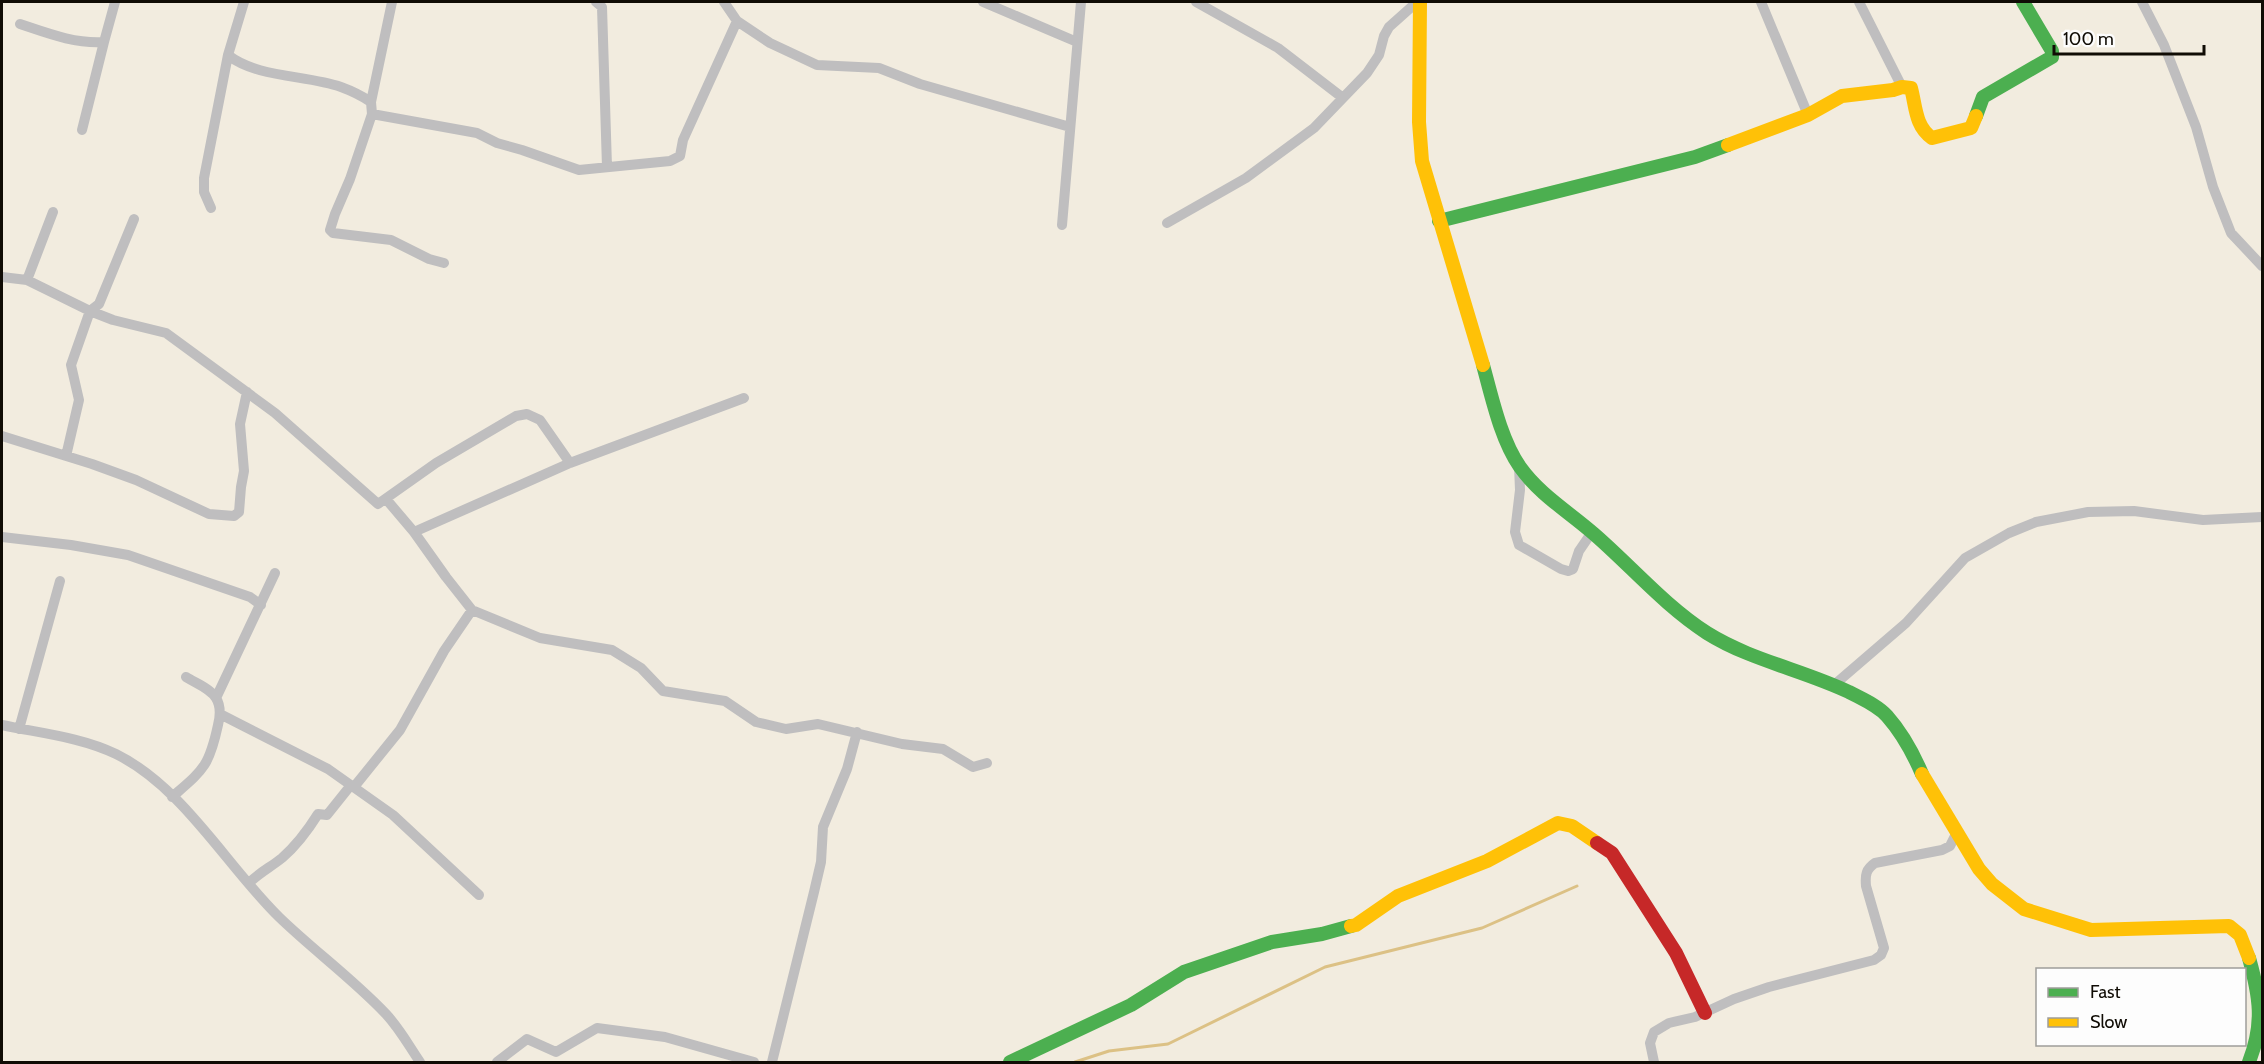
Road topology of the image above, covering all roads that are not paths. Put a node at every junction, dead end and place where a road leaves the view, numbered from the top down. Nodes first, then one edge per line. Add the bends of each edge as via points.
1 (115, 2) edge
2 (244, 2) edge
3 (393, 2) edge
4 (596, 2) edge
5 (724, 2) edge
6 (983, 2) edge
7 (1081, 2) edge
8 (1196, 2) edge
9 (1419, 2) edge
10 (1761, 2) edge
11 (1859, 2) edge
12 (2023, 2) edge
13 (2142, 2) edge
14 (737, 21) junction
15 (20, 24) dead end
16 (104, 42) junction
17 (1077, 42) junction
18 (228, 54) junction
19 (1902, 87) junction
20 (1343, 98) junction
21 (371, 102) junction
22 (372, 114) junction
23 (1808, 115) junction
24 (1070, 127) junction
25 (82, 130) dead end
26 (607, 167) junction
27 (211, 208) dead end
28 (53, 212) dead end
29 (134, 219) dead end
30 (1439, 221) junction
31 (1167, 223) dead end
32 (1062, 225) dead end
33 (444, 263) dead end
34 (2262, 266) edge
35 (2, 277) edge
36 (27, 280) junction
37 (90, 311) junction
38 (247, 392) junction
39 (744, 398) dead end
40 (2, 436) edge
41 (66, 456) junction
42 (570, 463) junction
43 (1519, 466) junction
44 (386, 499) junction
45 (2262, 517) edge
46 (414, 532) junction
47 (1592, 532) junction
48 (2, 537) edge
49 (275, 573) dead end
50 (60, 581) dead end
51 (261, 605) junction
52 (472, 610) junction
53 (186, 677) dead end
54 (1834, 685) junction
55 (216, 698) junction
56 (220, 714) junction
57 (2, 725) edge
58 (19, 729) junction
59 (857, 732) junction
60 (987, 763) dead end
61 (353, 786) junction
62 (172, 797) junction
63 (1957, 832) junction
64 (249, 883) junction
65 (478, 895) dead end
66 (1705, 1013) junction
67 (420, 1062) edge
68 (496, 1062) edge
69 (754, 1062) edge
70 (772, 1062) edge
71 (1010, 1062) edge
72 (1654, 1062) edge
73 (2249, 1062) edge

1 - 16 street
2 - 18 street
3 - 21 street
4 - 26 street via 602,7
5 - 14 street
6 - 17 street
7 - 17 street
8 - 20 street via 1278,48
9 - 20 street via 1389,27 1379,55
9 - 30 street via 1418,133
10 - 23 street
11 - 19 street
12 - 19 street via 2052,57 1983,97 1971,128 1932,138 1923,133 1911,88
13 - 34 street via 2164,45 2196,127 2231,233
14 - 24 street via 770,43 817,65 879,68 920,84
14 - 26 street via 682,140 680,156 670,161
15 - 16 street via 69,39
16 - 25 street
17 - 24 street
18 - 21 street via 236,61 268,71 340,86
18 - 27 street via 204,178 204,192
19 - 23 street via 1842,96
20 - 31 street via 1314,129 1246,178
21 - 22 street
22 - 26 street via 477,133 579,170
22 - 33 street via 330,230 391,240
23 - 30 street via 1695,157
24 - 32 street
28 - 36 street
29 - 37 street via 99,304
30 - 43 street via 1501,427
35 - 36 street
36 - 37 street
37 - 38 street via 166,333
37 - 41 street via 71,365 79,400
38 - 41 street via 240,424 244,471 239,512 234,516 209,514 136,480
38 - 44 street via 321,451 378,504
39 - 42 street
40 - 41 street
42 - 44 street via 540,420 527,414 516,416 436,463
42 - 46 street
43 - 47 street via 1539,490
43 - 47 street via 1515,532 1519,545 1568,571 1573,569
44 - 46 street
45 - 54 street via 2203,520 2134,511 2088,512 2037,522 1965,558 1906,623
46 - 52 street
47 - 54 street via 1678,612 1707,633
48 - 51 street via 128,555 238,593
49 - 51 street
50 - 58 street
51 - 55 street
52 - 59 street via 540,638 612,650 641,668 663,691 725,701 756,722 786,729 818,724
52 - 61 street via 400,730
53 - 55 street
54 - 63 street via 1886,715 1908,742 1926,782
55 - 56 street
56 - 61 street via 328,769
56 - 62 street via 209,759
57 - 58 street
58 - 62 street via 80,741 115,754 143,771
59 - 60 street via 902,744 943,749 973,767
59 - 70 street via 847,769 823,827 821,862
61 - 64 street via 327,815 318,814 297,844
61 - 65 street via 393,814
62 - 64 street
63 - 66 street via 1950,846 1942,850 1868,867 1866,886 1884,948 1881,955 1769,987
63 - 73 street via 1992,884 2024,909 2045,917 2091,930 2229,926 2244,943 2260,1013 2260,1033
64 - 67 street via 278,916 386,1015
66 - 71 street via 1676,952 1612,853 1572,826 1558,822 1487,861 1398,896 1356,925 1272,942 1184,972 1131,1005
66 - 72 street via 1654,1032 1650,1043
68 - 69 street via 527,1040 556,1052 597,1028 665,1037

